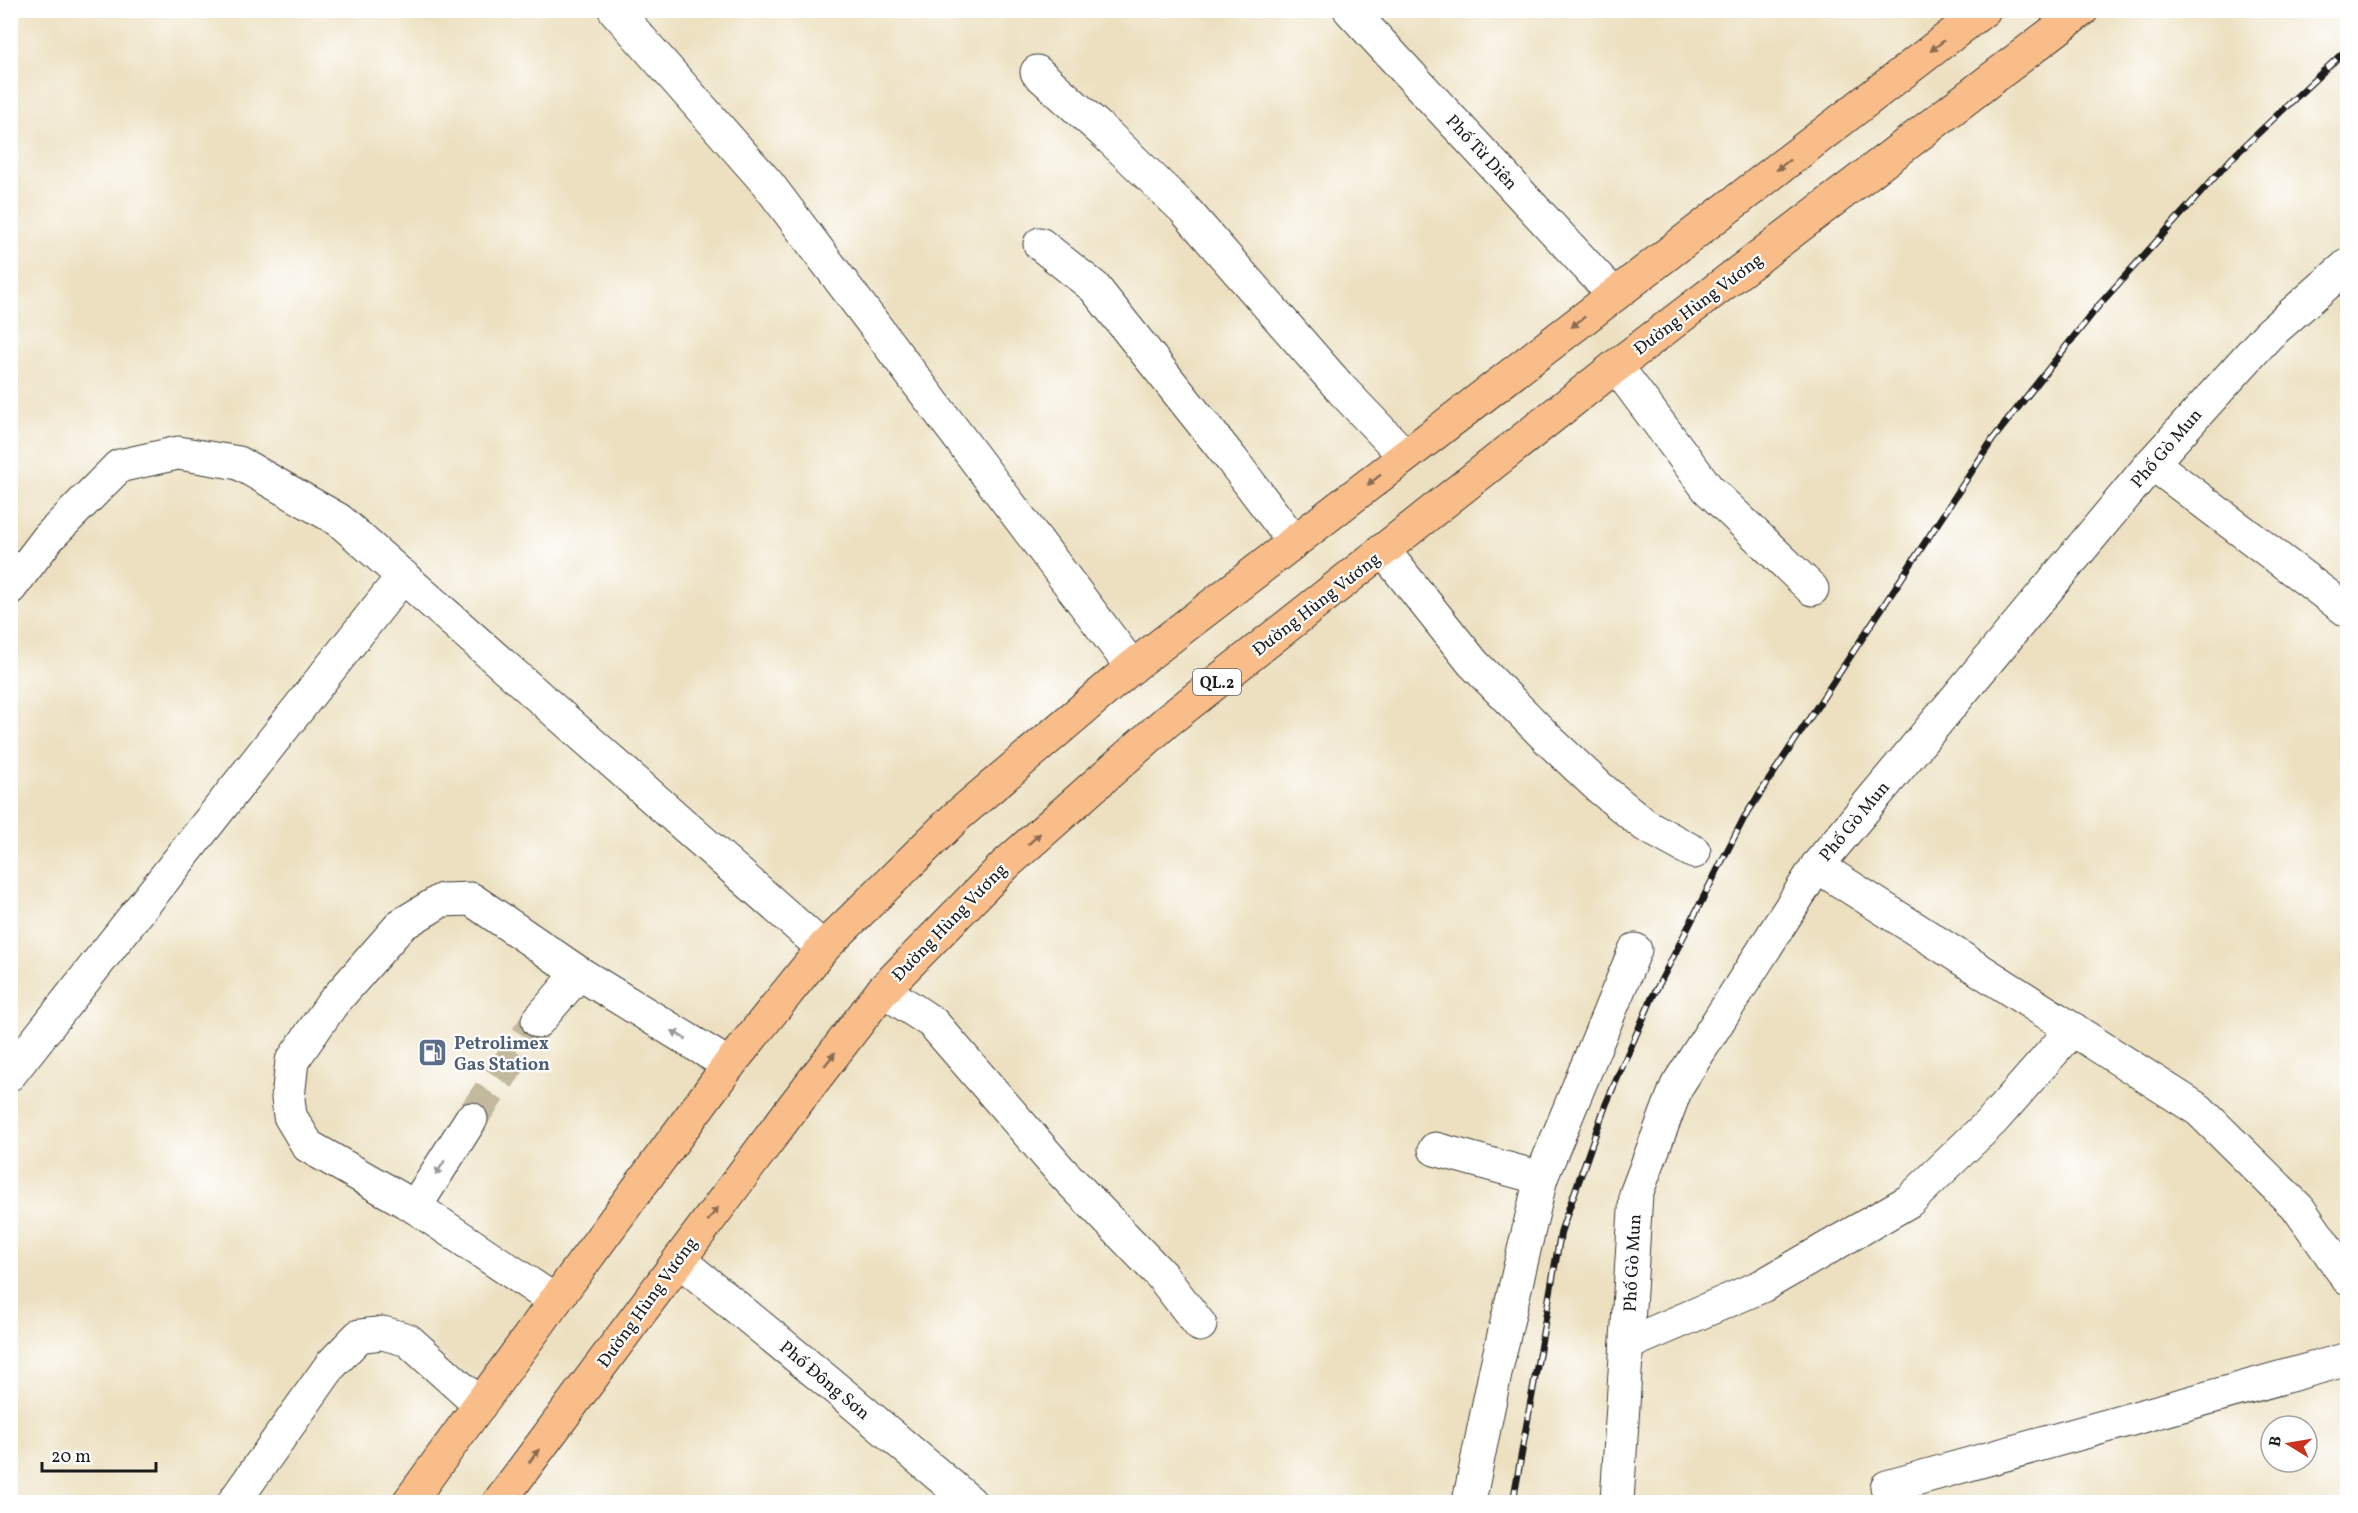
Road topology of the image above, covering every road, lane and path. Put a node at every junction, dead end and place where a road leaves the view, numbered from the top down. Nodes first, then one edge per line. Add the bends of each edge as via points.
1 (615, 10) edge
2 (1984, 10) edge
3 (2082, 10) edge
4 (1365, 16) edge
5 (1037, 72) dead end
6 (1040, 244) dead end
7 (2348, 265) edge
8 (1614, 295) junction
9 (1616, 366) junction
10 (1405, 456) junction
11 (2152, 463) junction
12 (1294, 542) junction
13 (1383, 550) junction
14 (403, 576) junction
15 (10, 588) edge
16 (1812, 589) dead end
17 (2348, 610) edge
18 (1132, 667) junction
19 (1694, 852) dead end
20 (1817, 866) junction
21 (823, 948) junction
22 (1635, 950) dead end
23 (579, 973) junction
24 (883, 990) junction
25 (538, 1021) tunnel mouth
26 (2073, 1029) junction
27 (729, 1065) junction
28 (10, 1074) edge
29 (471, 1119) tunnel mouth
30 (1435, 1149) dead end
31 (1541, 1178) junction
32 (415, 1207) junction
33 (678, 1260) junction
34 (2348, 1279) edge
35 (555, 1301) junction
36 (1200, 1325) dead end
37 (1627, 1344) junction
38 (2348, 1359) edge
39 (480, 1405) junction
40 (1887, 1487) dead end
41 (234, 1503) edge
42 (409, 1503) edge
43 (499, 1503) edge
44 (970, 1503) edge
45 (1469, 1503) edge
46 (1617, 1503) edge

1 - 18 street via 768,184
2 -> 8 highway
3 - 9 highway, Đường Hùng Vương / QL.2
4 - 8 street, Phố Từ Diên
5 - 10 street via 1184,208 1342,390
6 - 12 street via 1094,286
7 - 11 street, Phố Gò Mun via 2268,335
8 -> 10 highway
9 - 13 highway, Đường Hùng Vương / QL.2
9 - 16 street via 1708,489
10 -> 12 highway
11 - 17 street
11 - 20 street, Phố Gò Mun
12 - 18 highway
13 - 19 street via 1473,663 1550,741 1645,825
24 -> 13 highway, Đường Hùng Vương / QL.2 via 1005,865 1166,722
14 - 15 street via 339,520 239,464 178,453 119,466 49,537
14 - 21 street
14 - 28 street
18 - 21 highway via 956,817
20 - 26 street
20 - 37 street, Phố Gò Mun via 1677,1086 1636,1194
21 - 27 highway
22 - 31 street
23 - 25 street
27 -> 23 street
23 - 32 street via 471,899 442,900 400,925 332,1004 292,1060 290,1116 308,1146
33 -> 24 highway, Đường Hùng Vương / QL.2
24 - 36 street via 933,1023 1060,1170 1161,1275
26 - 34 street via 2199,1110 2300,1209
26 - 37 street via 1993,1120 1910,1202 1762,1286
27 - 35 highway
29 -> 32 street
30 - 31 street
31 - 45 street
32 - 35 street
43 -> 33 highway, Đường Hùng Vương / QL.2
33 - 44 street, Phố Đông Sơn
35 - 39 highway
37 - 46 street, Phố Gò Mun
38 - 40 street
39 - 41 street via 408,1340 383,1333 359,1336 331,1365
39 - 42 highway

